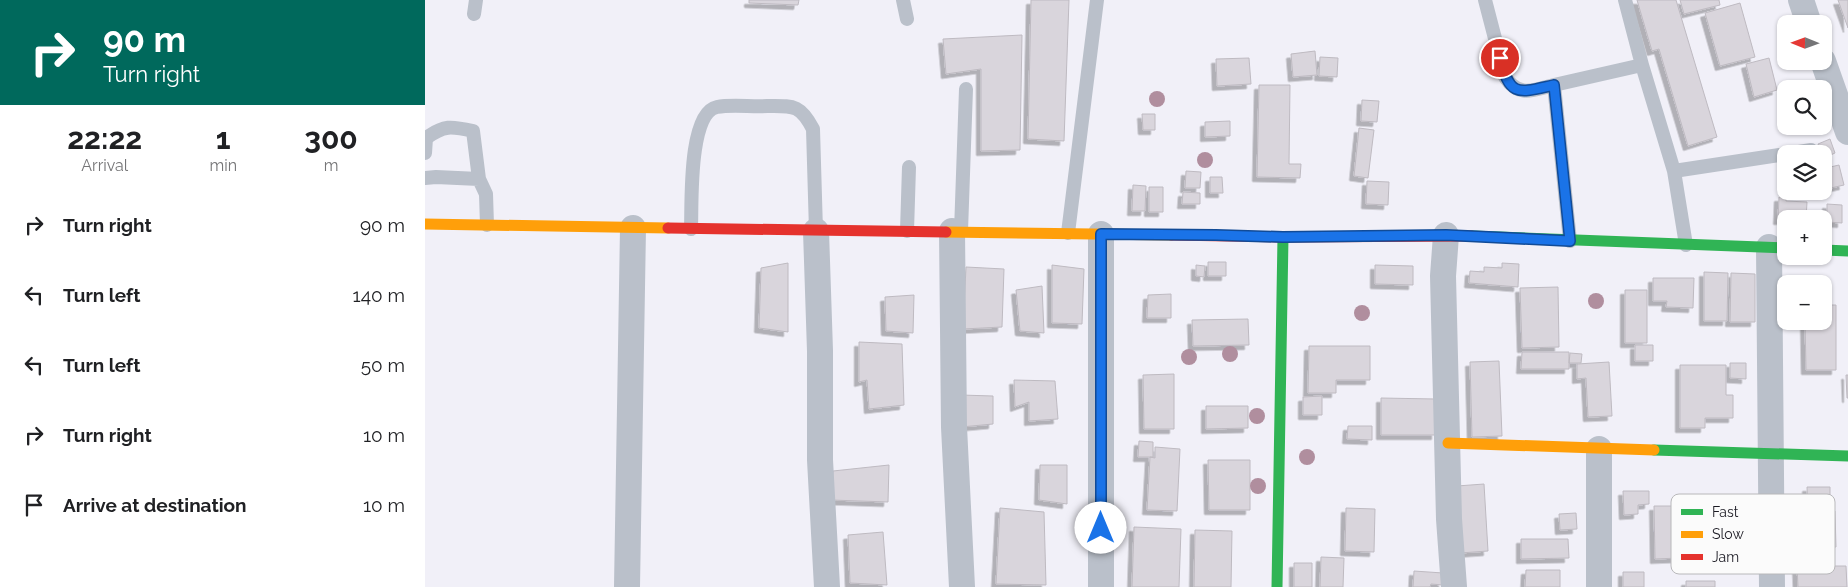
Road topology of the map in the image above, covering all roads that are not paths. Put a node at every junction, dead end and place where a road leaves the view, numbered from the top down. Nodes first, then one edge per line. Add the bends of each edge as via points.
1 (903, 0) edge
2 (1097, 0) edge
3 (1485, 0) edge
4 (1625, 0) edge
5 (1801, 0) edge
6 (1806, 15) edge
7 (907, 19) dead end
8 (1642, 66) junction
9 (1826, 70) edge
10 (1554, 85) junction
11 (966, 89) dead end
12 (1848, 132) edge
13 (425, 153) edge
14 (1777, 155) edge
15 (909, 166) dead end
16 (1674, 171) junction
17 (425, 178) edge
18 (479, 179) junction
19 (425, 224) edge
20 (487, 225) junction
21 (633, 228) junction
22 (691, 229) junction
23 (816, 231) junction
24 (907, 231) junction
25 (957, 231) junction
26 (1068, 233) junction
27 (1101, 234) junction
28 (1446, 235) junction
29 (1283, 237) junction
30 (1570, 241) junction
31 (1685, 245) junction
32 (1777, 248) edge
33 (1832, 250) edge
34 (1848, 251) edge
35 (1777, 265) edge
36 (1448, 443) junction
37 (1599, 449) junction
38 (1771, 454) junction
39 (1848, 456) edge
40 (1771, 494) edge
41 (1772, 574) edge
42 (627, 587) edge
43 (827, 587) edge
44 (962, 587) edge
45 (1101, 587) edge
46 (1277, 587) edge
47 (1455, 587) edge
48 (1599, 587) edge
49 (1772, 587) edge

1 - 7 lane
2 - 26 lane
3 - 10 lane via 1505,77 1511,86 1523,92
4 - 8 lane
5 - 6 street
8 - 10 lane
8 - 16 lane
9 - 12 street
10 - 30 lane
11 - 25 lane
13 - 18 lane via 425,138 439,129 473,131
14 - 16 lane
15 - 24 lane
16 - 31 lane
17 - 18 lane
18 - 20 lane via 486,194
19 - 20 street
20 - 21 street
21 - 22 street
21 - 42 street
22 - 23 street
22 - 23 lane via 695,141 705,115 715,107 784,106 797,108 813,129
23 - 24 street
23 - 43 street via 820,460
24 - 25 street
25 - 26 street
25 - 44 street via 954,427
26 - 27 street
27 - 29 street
27 - 45 street
28 - 29 street
28 - 30 street
28 - 36 street via 1443,276
29 - 46 street
30 - 31 street
31 - 32 street
33 - 34 street
35 - 38 street
36 - 37 street
36 - 47 street via 1449,519
37 - 38 street
37 - 48 street
38 - 39 street
38 - 40 street
41 - 49 street

